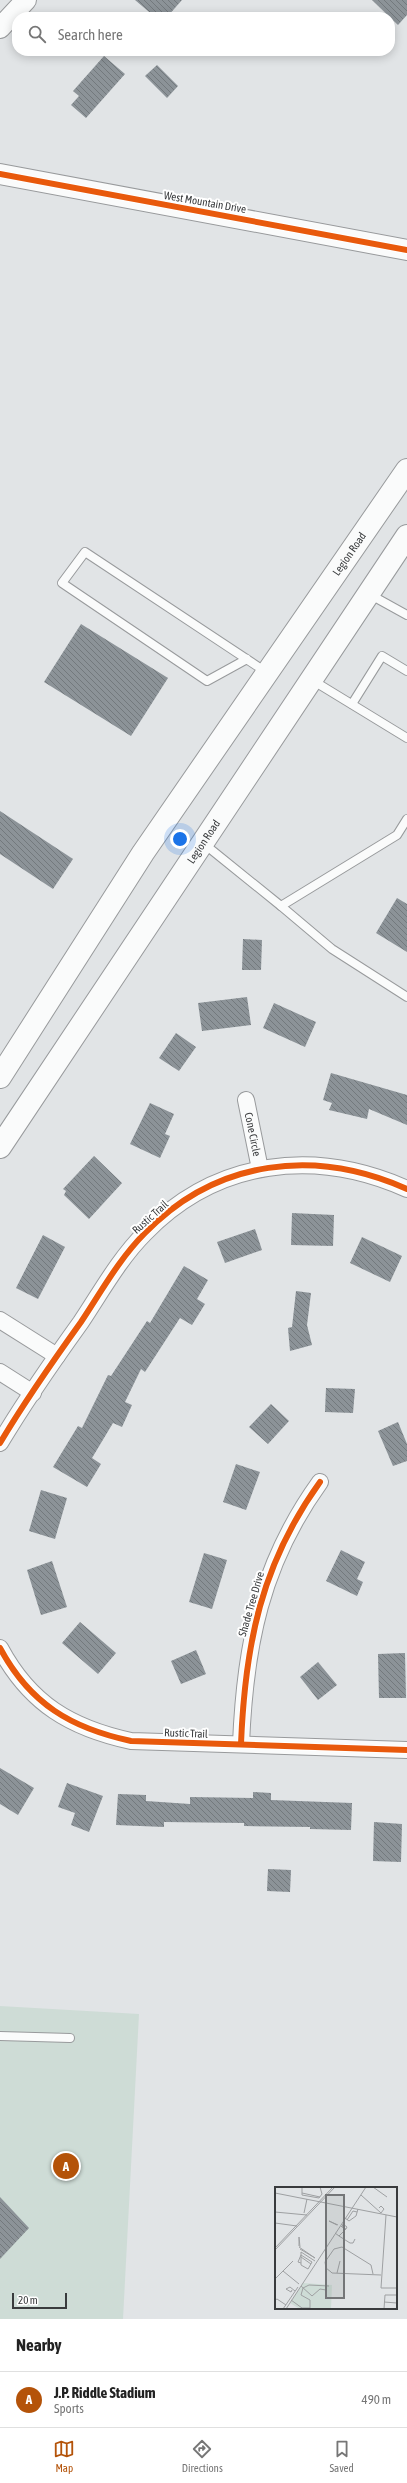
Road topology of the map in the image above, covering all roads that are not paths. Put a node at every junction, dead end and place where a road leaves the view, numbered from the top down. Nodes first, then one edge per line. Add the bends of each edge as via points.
1 (26, 0) edge
2 (15, 12) edge
3 (12, 15) edge
4 (0, 28) edge
5 (0, 174) edge
6 (407, 250) edge
7 (407, 470) edge
8 (407, 536) edge
9 (368, 594) junction
10 (407, 615) edge
11 (246, 659) junction
12 (407, 671) edge
13 (267, 672) junction
14 (311, 679) junction
15 (352, 704) junction
16 (407, 738) edge
17 (407, 819) edge
18 (202, 842) junction
19 (281, 906) junction
20 (407, 997) edge
21 (0, 1077) edge
22 (246, 1100) dead end
23 (0, 1147) edge
24 (260, 1169) junction
25 (407, 1189) edge
26 (0, 1320) edge
27 (57, 1356) junction
28 (0, 1372) edge
29 (33, 1393) junction
30 (0, 1443) edge
31 (320, 1482) dead end
32 (0, 1648) edge
33 (241, 1744) junction
34 (407, 1750) edge
35 (0, 2036) edge
36 (70, 2038) dead end

1 - 2 street
3 - 4 street
5 - 6 street, West Mountain Drive
7 - 13 main road, Legion Road
8 - 9 main road, Legion Road
9 - 10 lane
9 - 14 main road, Legion Road
11 - 11 lane via 85,552 62,583 207,681
11 - 13 lane
12 - 15 lane via 382,656
13 - 21 main road, Legion Road via 143,853
14 - 15 lane
14 - 18 main road, Legion Road
15 - 16 lane
17 - 19 lane via 397,835
18 - 19 lane
18 - 23 main road, Legion Road
19 - 20 lane via 332,949
22 - 24 street, Cone Circle
24 - 25 street, Rustic Trail via 289,1165 322,1165 352,1169 384,1178
24 - 27 street, Rustic Trail via 220,1182 190,1197 145,1233 128,1252
26 - 27 street
27 - 29 street, Rustic Trail
28 - 29 street
29 - 30 street, Rustic Trail
31 - 33 street, Shade Tree Drive via 300,1510 282,1543 265,1588 251,1638 243,1688
32 - 33 street, Rustic Trail via 26,1687 47,1706 72,1722 99,1734 132,1741
33 - 34 street, Rustic Trail
35 - 36 lane

